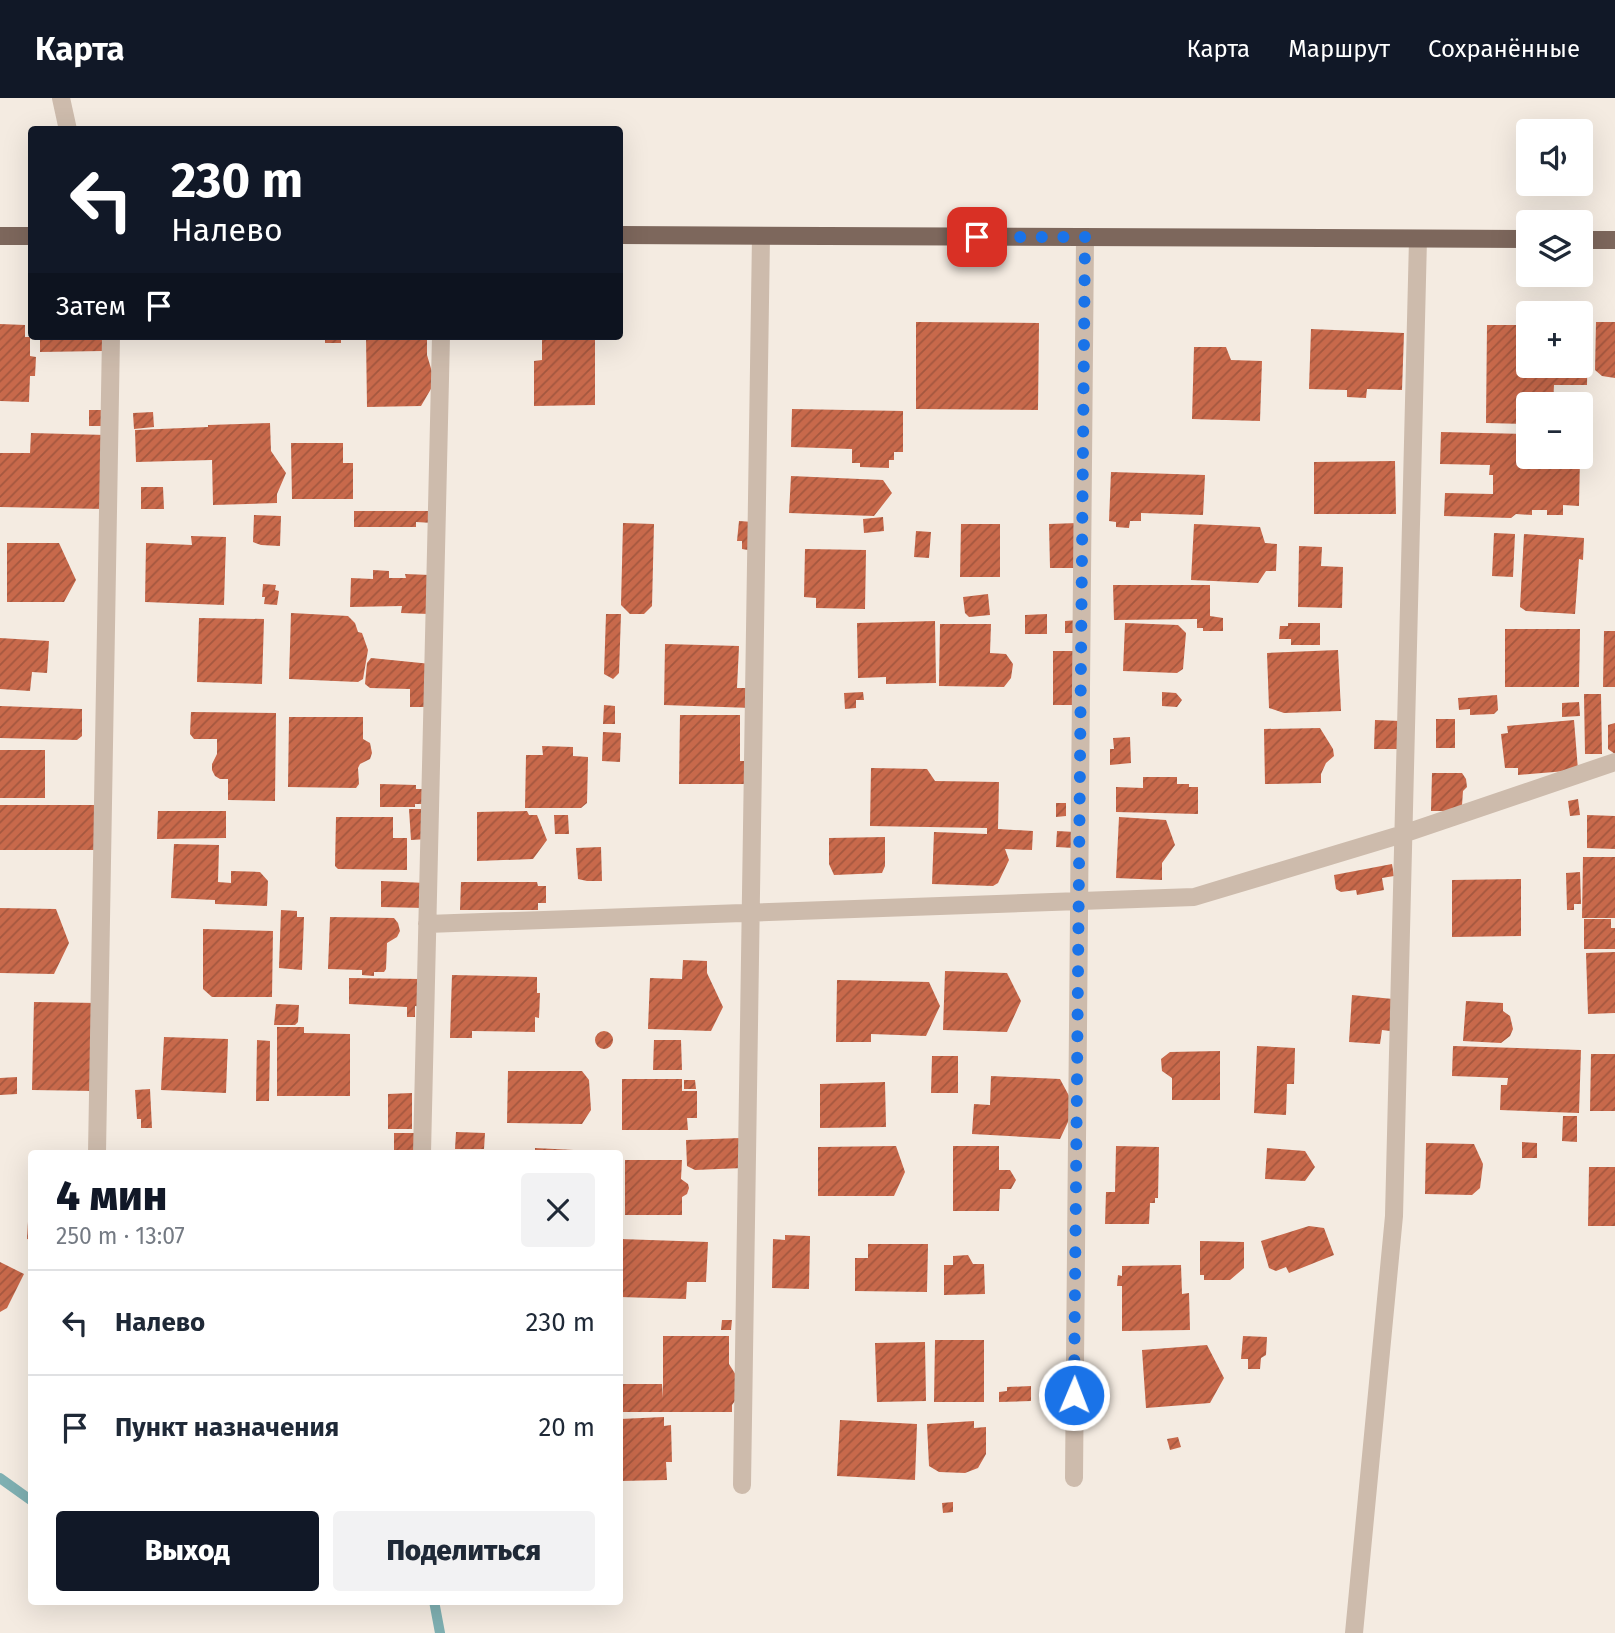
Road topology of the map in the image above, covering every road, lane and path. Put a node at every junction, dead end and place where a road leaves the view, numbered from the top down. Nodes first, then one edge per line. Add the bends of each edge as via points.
1 (61, 98) edge
2 (67, 126) edge
3 (0, 236) edge
4 (28, 236) edge
5 (623, 236) edge
6 (761, 236) junction
7 (1085, 237) junction
8 (1418, 239) junction
9 (1516, 239) edge
10 (1593, 240) edge
11 (1615, 240) edge
12 (111, 340) edge
13 (441, 340) edge
14 (1615, 762) edge
15 (1403, 834) junction
16 (1078, 901) junction
17 (750, 912) junction
18 (427, 923) junction
19 (97, 1150) edge
20 (422, 1150) edge
21 (1074, 1478) dead end
22 (742, 1485) dead end
23 (1354, 1633) edge

1 - 2 street
3 - 4 main road
5 - 6 main road
6 - 7 main road
6 - 17 street
7 - 8 main road
7 - 16 street
8 - 9 main road
8 - 15 street
10 - 11 main road
12 - 19 street
13 - 18 street
14 - 15 street
15 - 16 street via 1194,897
15 - 23 street via 1394,1216
16 - 17 street
16 - 21 street
17 - 18 street
17 - 22 street
18 - 20 street

